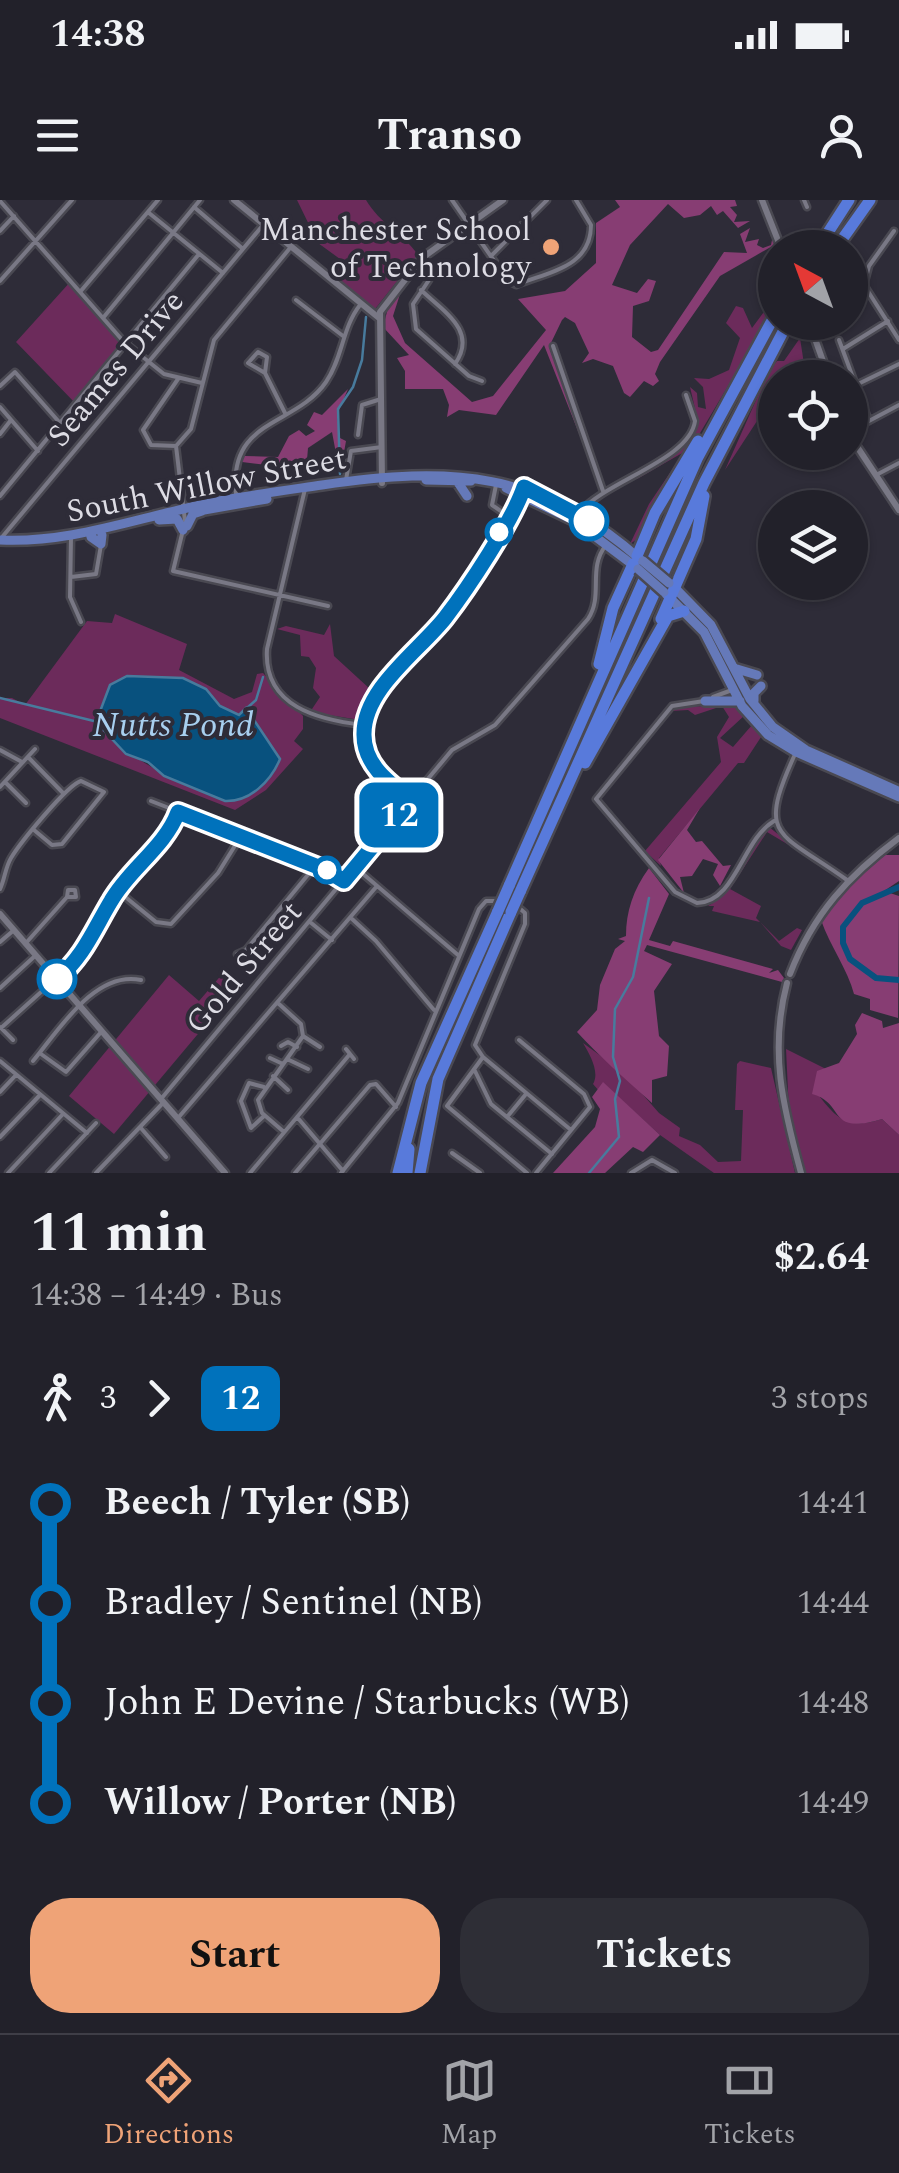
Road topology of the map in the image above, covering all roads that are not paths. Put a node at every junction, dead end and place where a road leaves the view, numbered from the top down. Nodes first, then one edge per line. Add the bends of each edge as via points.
1 (72, 200) edge
2 (158, 200) edge
3 (200, 200) edge
4 (234, 200) edge
5 (452, 200) edge
6 (547, 200) edge
7 (576, 200) edge
8 (762, 200) edge
9 (804, 200) edge
10 (848, 200) edge
11 (870, 200) edge
12 (0, 201) edge
13 (500, 201) edge
14 (807, 206) dead end
15 (194, 208) junction
16 (147, 212) junction
17 (14, 216) junction
18 (263, 225) junction
19 (470, 226) junction
20 (774, 230) edge
21 (829, 230) edge
22 (849, 230) edge
23 (0, 231) edge
24 (894, 231) dead end
25 (173, 233) junction
26 (36, 241) junction
27 (290, 247) junction
28 (243, 249) junction
29 (200, 254) junction
30 (491, 256) junction
31 (413, 266) junction
32 (868, 270) edge
33 (223, 273) junction
34 (0, 281) edge
35 (421, 290) junction
36 (868, 291) edge
37 (80, 292) junction
38 (296, 300) dead end
39 (360, 304) junction
40 (103, 318) junction
41 (379, 318) junction
42 (888, 321) junction
43 (343, 336) junction
44 (760, 340) edge
45 (778, 340) edge
46 (839, 340) dead end
47 (899, 340) edge
48 (126, 344) junction
49 (758, 344) junction
50 (553, 346) dead end
51 (843, 349) junction
52 (847, 360) edge
53 (148, 363) junction
54 (454, 364) junction
55 (899, 364) edge
56 (265, 373) junction
57 (178, 378) junction
58 (868, 378) edge
59 (482, 381) dead end
60 (202, 384) junction
61 (0, 386) edge
62 (686, 395) dead end
63 (380, 400) junction
64 (899, 405) edge
65 (0, 406) edge
66 (285, 412) junction
67 (868, 415) edge
68 (12, 420) junction
69 (870, 420) joint
70 (733, 422) junction
71 (60, 423) junction
72 (0, 434) edge
73 (358, 434) dead end
74 (176, 446) junction
75 (382, 447) junction
76 (38, 450) junction
77 (899, 463) edge
78 (868, 466) edge
79 (874, 476) junction
80 (382, 480) junction
81 (455, 480) junction
82 (345, 481) junction
83 (482, 482) junction
84 (496, 485) junction
85 (305, 490) junction
86 (523, 490) junction
87 (602, 490) junction
88 (0, 496) edge
89 (235, 501) junction
90 (899, 510) edge
91 (202, 511) junction
92 (185, 512) junction
93 (508, 516) junction
94 (576, 517) junction
95 (159, 520) junction
96 (185, 528) junction
97 (71, 539) junction
98 (98, 539) junction
99 (0, 542) edge
100 (606, 544) junction
101 (636, 557) junction
102 (71, 577) junction
103 (670, 590) junction
104 (280, 595) junction
105 (328, 606) dead end
106 (684, 610) junction
107 (81, 622) dead end
108 (735, 666) junction
109 (635, 673) junction
110 (758, 675) dead end
111 (737, 684) junction
112 (762, 686) dead end
113 (709, 699) junction
114 (740, 701) junction
115 (756, 709) junction
116 (364, 726) junction
117 (35, 749) dead end
118 (0, 750) edge
119 (796, 752) junction
120 (28, 757) junction
121 (22, 762) junction
122 (876, 766) dead end
123 (884, 784) junction
124 (2, 785) edge
125 (64, 794) junction
126 (899, 794) edge
127 (151, 800) dead end
128 (411, 800) junction
129 (26, 803) dead end
130 (178, 812) junction
131 (540, 814) junction
132 (774, 821) junction
133 (34, 830) junction
134 (242, 836) junction
135 (899, 838) edge
136 (316, 866) junction
137 (356, 867) junction
138 (848, 880) junction
139 (344, 881) junction
140 (377, 886) junction
141 (518, 887) junction
142 (0, 889) edge
143 (118, 891) junction
144 (67, 898) dead end
145 (504, 912) junction
146 (0, 914) edge
147 (350, 918) junction
148 (310, 922) junction
149 (14, 930) junction
150 (332, 940) junction
151 (0, 942) edge
152 (26, 943) junction
153 (237, 954) dead end
154 (36, 955) junction
155 (458, 956) junction
156 (790, 974) joint
157 (57, 979) junction
158 (141, 980) dead end
159 (788, 984) joint
160 (0, 988) edge
161 (279, 1004) junction
162 (80, 1006) junction
163 (434, 1010) junction
164 (0, 1027) edge
165 (102, 1031) junction
166 (303, 1036) junction
167 (12, 1040) dead end
168 (519, 1040) dead end
169 (281, 1046) dead end
170 (298, 1047) junction
171 (320, 1047) dead end
172 (40, 1053) junction
173 (350, 1054) dead end
174 (483, 1057) junction
175 (270, 1058) dead end
176 (34, 1060) dead end
177 (0, 1061) edge
178 (285, 1062) junction
179 (428, 1067) junction
180 (308, 1069) dead end
181 (474, 1069) junction
182 (16, 1074) junction
183 (273, 1076) junction
184 (264, 1087) junction
185 (288, 1090) dead end
186 (0, 1092) edge
187 (526, 1094) junction
188 (40, 1095) junction
189 (163, 1101) junction
190 (396, 1106) junction
191 (63, 1114) junction
192 (264, 1116) junction
193 (297, 1117) junction
194 (507, 1117) junction
195 (178, 1118) junction
196 (96, 1123) dead end
197 (140, 1127) junction
198 (571, 1130) junction
199 (284, 1132) junction
200 (87, 1133) junction
201 (0, 1137) edge
202 (320, 1144) junction
203 (452, 1154) dead end
204 (552, 1154) junction
205 (166, 1156) dead end
206 (342, 1172) edge
207 (8, 1173) edge
208 (49, 1173) edge
209 (96, 1173) edge
210 (225, 1173) edge
211 (250, 1173) edge
212 (295, 1173) edge
213 (398, 1173) edge
214 (406, 1173) edge
215 (422, 1173) edge
216 (479, 1173) edge
217 (527, 1173) edge
218 (536, 1173) edge
219 (631, 1173) edge
220 (675, 1173) edge
221 (801, 1173) edge

1 - 26 street
2 - 16 street
3 - 15 street
4 - 18 street
5 - 19 street
6 - 30 street
7 - 30 street via 591,225 590,238 556,273 516,285
8 - 20 street
9 - 14 street
10 - 21 highway
11 - 22 highway
12 - 17 street
13 - 19 street
15 - 25 street
15 - 28 street
16 - 25 street
16 - 37 street
17 - 23 street
17 - 26 street
18 - 27 street
18 - 28 street, Seames Drive
19 - 30 street
19 - 31 street
24 - 32 street
25 - 29 street
25 - 40 street
26 - 34 street
26 - 37 street
27 - 39 street
27 - 60 street via 214,340
28 - 33 street, Seames Drive
29 - 33 street
29 - 48 street
31 - 35 street via 432,278
31 - 41 street
33 - 53 street, Seames Drive
35 - 54 street via 413,304 414,324
35 - 54 street via 462,330 463,350
36 - 42 street
37 - 40 street
38 - 43 street
39 - 41 street
39 - 43 street
40 - 48 street
41 - 63 street
42 - 47 street
42 - 51 street
43 - 66 street via 324,384
44 - 49 highway
45 - 70 highway
46 - 51 street
48 - 53 street
48 - 71 street
49 - 101 highway
49 - 131 highway via 697,460
50 - 87 street
51 - 52 street
53 - 57 street
53 - 99 street, Seames Drive
54 - 59 street
55 - 58 street
56 - 56 street via 249,364 253,354 266,355
56 - 66 street
57 - 60 street
57 - 74 street via 143,430 151,445
60 - 74 street via 191,429
61 - 71 street via 14,372
62 - 87 street via 695,421 690,437
63 - 73 street via 362,405
63 - 75 street
64 - 69 street
65 - 68 street
66 - 89 street via 241,453
67 - 69 street
68 - 72 street
68 - 76 street
70 - 103 highway
70 - 141 highway
71 - 76 street
74 - 92 street
75 - 80 street
75 - 82 street via 351,451
76 - 88 street
77 - 79 street
78 - 79 street
79 - 90 street
80 - 81 main road, South Willow Street
80 - 82 main road, South Willow Street
80 - 85 main road, South Willow Street
80 - 86 main road, South Willow Street via 458,474
81 - 83 main road, South Willow Street
81 - 83 main road via 469,495
82 - 85 main road, South Willow Street
83 - 84 main road, South Willow Street
84 - 86 main road, South Willow Street
84 - 93 street via 492,505
85 - 89 main road, South Willow Street
85 - 104 street
86 - 93 street
86 - 94 main road, South Willow Street
87 - 94 street
89 - 91 main road, South Willow Street
89 - 92 main road, South Willow Street
91 - 92 main road, South Willow Street
91 - 96 main road
92 - 95 main road, South Willow Street
92 - 96 street
92 - 97 main road, South Willow Street
93 - 116 street via 456,604 376,697
94 - 100 main road, South Willow Street
94 - 101 main road, South Willow Street
95 - 96 main road via 177,519
95 - 98 main road, South Willow Street
96 - 104 street via 174,570
97 - 98 main road, South Willow Street
97 - 99 main road, South Willow Street
97 - 102 street
98 - 102 street via 96,574
100 - 101 main road, South Willow Street
100 - 128 street, Gold Street via 595,561 595,604 588,619 500,720 455,747
101 - 103 main road, South Willow Street, bridge
101 - 131 highway
102 - 107 street
103 - 106 main road, South Willow Street
103 - 108 main road, South Willow Street via 711,626
103 - 109 highway
104 - 105 street
104 - 116 street via 266,656 277,689 310,716
106 - 109 highway via 668,616
106 - 111 main road, South Willow Street
108 - 110 main road
108 - 111 main road, South Willow Street
109 - 141 highway
111 - 113 street
111 - 114 main road, South Willow Street
111 - 115 main road, South Willow Street
112 - 115 main road via 754,695
113 - 114 main road
113 - 132 street via 672,706 596,796 675,892 696,903 721,894 749,844
114 - 119 main road, South Willow Street via 762,729
115 - 123 main road, South Willow Street via 794,743
116 - 128 street via 372,763
117 - 120 street
118 - 121 street
119 - 126 main road, South Willow Street
119 - 132 street via 774,802
120 - 121 street
120 - 125 street
121 - 124 street
122 - 123 main road
123 - 126 main road, South Willow Street
124 - 129 street
125 - 133 street
125 - 133 street via 82,782 104,796 62,844
127 - 130 street
128 - 137 street, Gold Street
130 - 134 street
130 - 143 street
131 - 141 highway
132 - 138 street
133 - 142 street via 11,858
134 - 136 street
134 - 143 street via 171,924 158,923
135 - 138 street
136 - 139 street
136 - 153 street
137 - 139 street, Gold Street
137 - 140 street
138 - 156 street via 815,922
139 - 148 street, Gold Street
140 - 147 street
140 - 155 street
141 - 145 highway, bridge
143 - 157 street via 84,953
144 - 152 street
145 - 179 highway
145 - 215 highway via 443,1068
146 - 149 street
147 - 150 street
147 - 163 street
148 - 150 street
148 - 189 street, Gold Street
149 - 151 street
149 - 152 street
150 - 161 street
152 - 154 street
154 - 157 street
154 - 160 street
155 - 163 street
155 - 174 street via 486,901 524,912 524,927 475,1037
156 - 159 street
157 - 162 street
157 - 164 street
158 - 162 street via 112,982
159 - 221 street via 777,1070
161 - 166 street
161 - 195 street
162 - 165 street
162 - 172 street
163 - 190 street
164 - 167 street
165 - 172 street via 66,1072
165 - 189 street
166 - 170 street
166 - 171 street
168 - 198 street via 583,1093 590,1107
169 - 170 street
170 - 178 street
172 - 176 street
173 - 193 street
174 - 181 street
174 - 187 street
175 - 178 street
177 - 182 street
178 - 180 street
178 - 183 street
179 - 213 highway
179 - 214 highway
181 - 194 street via 489,1101
181 - 217 street via 447,1106
182 - 186 street
182 - 188 street
183 - 184 street
183 - 185 street
184 - 192 street via 258,1096
184 - 192 street via 249,1082 241,1101 250,1128
187 - 194 street
187 - 198 street
188 - 191 street
188 - 201 street
189 - 195 street
189 - 197 street, Gold Street
190 - 202 street via 374,1083
190 - 206 street
191 - 200 street
191 - 207 street
192 - 199 street
193 - 199 street
193 - 202 street
194 - 204 street
195 - 210 street
196 - 200 street
197 - 205 street
197 - 209 street, Gold Street
198 - 204 street
199 - 211 street
200 - 208 street
202 - 206 street
202 - 212 street
203 - 216 street
204 - 218 street
219 - 220 street via 652,1160

